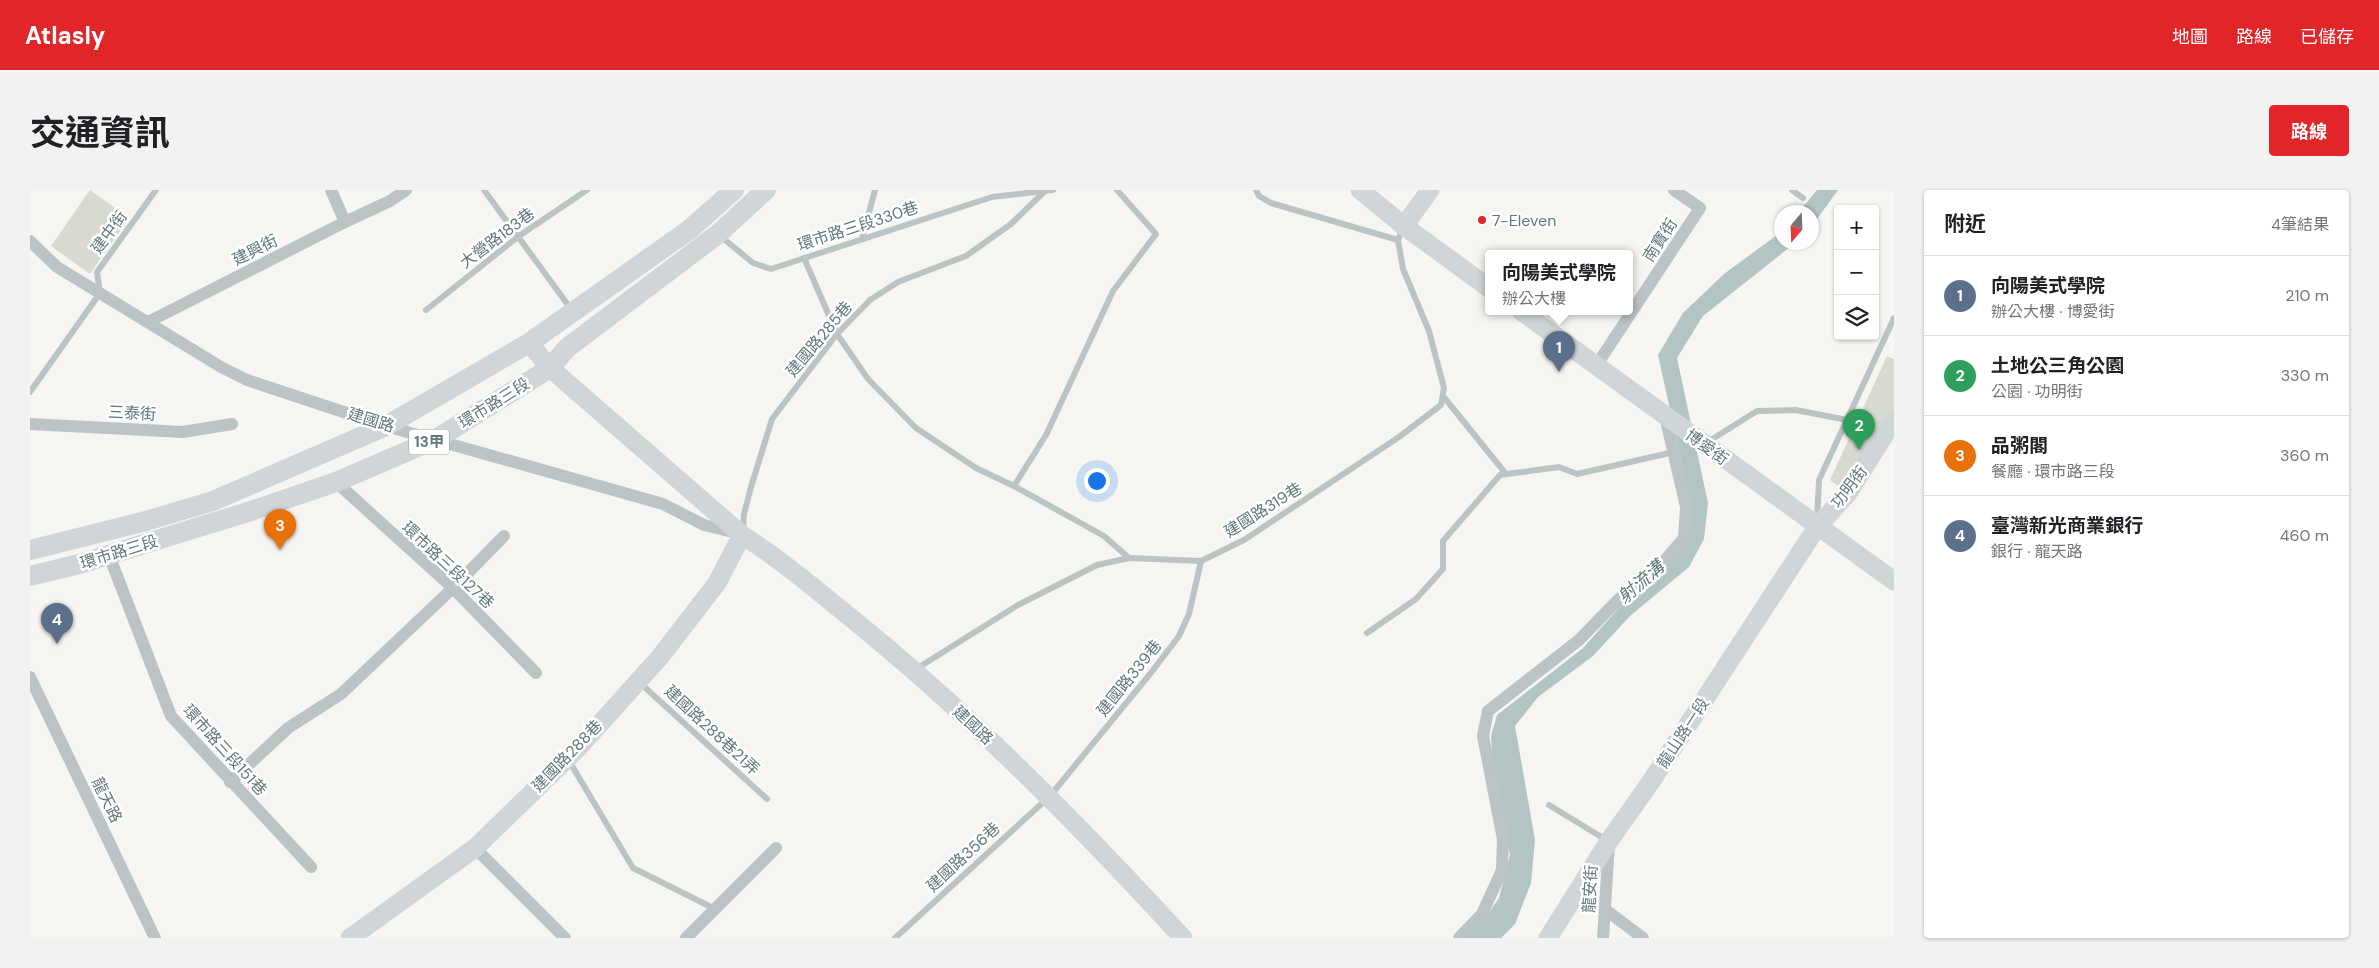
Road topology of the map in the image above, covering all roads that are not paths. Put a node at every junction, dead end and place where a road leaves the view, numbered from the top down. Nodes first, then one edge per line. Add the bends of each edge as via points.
1 (156, 190) edge
2 (331, 190) edge
3 (406, 190) edge
4 (484, 190) edge
5 (587, 190) edge
6 (734, 190) edge
7 (766, 190) edge
8 (875, 190) edge
9 (1053, 190) edge
10 (1117, 190) edge
11 (1256, 190) edge
12 (1360, 190) edge
13 (1430, 190) edge
14 (1674, 190) edge
15 (1792, 190) edge
16 (1045, 191) edge
17 (1803, 198) dead end
18 (345, 222) junction
19 (1401, 233) junction
20 (718, 234) junction
21 (520, 236) junction
22 (862, 239) junction
23 (30, 241) edge
24 (804, 258) junction
25 (1485, 286) edge
26 (100, 293) junction
27 (426, 310) dead end
28 (1633, 310) edge
29 (573, 312) junction
30 (1526, 315) edge
31 (1630, 315) edge
32 (1894, 318) edge
33 (148, 322) junction
34 (837, 334) junction
35 (529, 342) junction
36 (1596, 366) junction
37 (550, 368) junction
38 (30, 392) edge
39 (1443, 396) junction
40 (1847, 420) junction
41 (1894, 420) edge
42 (30, 424) edge
43 (232, 424) dead end
44 (386, 426) junction
45 (1684, 430) junction
46 (436, 439) junction
47 (1674, 452) junction
48 (1506, 474) junction
49 (336, 482) junction
50 (1014, 486) junction
51 (1817, 527) junction
52 (742, 535) junction
53 (504, 536) dead end
54 (30, 550) edge
55 (108, 555) junction
56 (1129, 558) junction
57 (1201, 561) junction
58 (30, 576) edge
59 (1894, 581) edge
60 (454, 588) junction
61 (1367, 633) dead end
62 (915, 670) junction
63 (536, 674) dead end
64 (30, 677) edge
65 (638, 680) junction
66 (568, 758) junction
67 (230, 782) junction
68 (1050, 796) junction
69 (767, 799) dead end
70 (1549, 805) dead end
71 (1609, 841) junction
72 (475, 848) junction
73 (776, 848) dead end
74 (311, 867) dead end
75 (715, 909) junction
76 (1606, 910) junction
77 (155, 938) edge
78 (350, 938) edge
79 (565, 938) edge
80 (686, 938) edge
81 (895, 938) edge
82 (1183, 938) edge
83 (1459, 938) edge
84 (1548, 938) edge
85 (1603, 938) edge
86 (1643, 938) edge

1 - 26 lane, 建中街 via 96,272
2 - 18 street
3 - 18 street, 建興街
4 - 21 lane
5 - 21 lane, 大營路183巷
6 - 29 main road, 環市路三段 / 13甲 via 689,230
7 - 20 main road, 環市路三段 / 13甲
8 - 22 lane
9 - 16 lane, 環市路三段330巷
10 - 50 lane via 1156,234 1113,291 1046,434
11 - 19 lane via 1259,196 1271,203
12 - 19 street
13 - 19 street
14 - 28 street, 南寶街 via 1700,208
15 - 17 lane
16 - 22 lane, 環市路三段330巷 via 992,197
16 - 34 lane, 建國路285巷 via 1011,224 966,256 898,282 870,300
18 - 33 street, 建興街
19 - 25 street
19 - 39 lane via 1403,270 1429,331 1444,388
20 - 24 lane, 環市路三段330巷 via 753,263 771,269
20 - 37 main road, 環市路三段 / 13甲 via 567,348
21 - 27 lane, 大營路183巷
21 - 29 lane
22 - 24 lane, 環市路三段330巷
23 - 26 street, 建國路 via 56,266
24 - 34 lane
26 - 33 street, 建國路
26 - 38 lane
29 - 35 main road, 環市路三段 / 13甲
30 - 36 street, 博愛街
31 - 36 street, 南寶街
32 - 40 lane
33 - 44 street, 建國路 via 247,380
34 - 50 lane via 868,380 916,428 976,468
34 - 52 lane, 建國路285巷 via 772,419 751,486
35 - 37 street, 建國路
35 - 44 main road, 環市路三段 / 13甲
36 - 45 street, 博愛街
37 - 46 main road, 環市路三段 / 13甲
37 - 52 street, 建國路
39 - 48 lane
39 - 57 lane, 建國路319巷 via 1441,404 1399,437 1244,540
40 - 45 lane via 1796,410 1757,411
40 - 51 lane via 1819,480
41 - 51 street, 功明街 via 1848,493
42 - 43 street, 三泰街 via 183,432
44 - 46 street, 建國路
44 - 54 main road, 環市路三段 / 13甲 via 213,501
45 - 47 street
45 - 51 street, 博愛街
46 - 49 main road, 環市路三段 / 13甲
46 - 52 street, 建國路 via 663,504 704,525
47 - 48 lane via 1577,474 1560,467
47 - 83 street via 1686,507 1684,538 1668,558 1619,599 1579,640 1488,711 1483,736 1503,839 1502,870 1482,914
48 - 61 lane via 1500,475 1443,541 1443,569 1416,599
49 - 55 main road, 環市路三段 / 13甲
49 - 60 street, 環市路三段127巷
50 - 56 lane via 1104,536
51 - 59 street, 博愛街
51 - 71 street, 龍山路一段
52 - 62 street, 建國路 via 772,553
52 - 65 street, 建國路288巷 via 717,583 660,657
53 - 60 street
55 - 58 main road, 環市路三段 / 13甲
55 - 67 street, 環市路三段151巷 via 172,716
56 - 57 lane, 建國路319巷
56 - 62 lane, 建國路319巷 via 1097,566 1018,605
57 - 68 lane, 建國路339巷 via 1189,614 1180,636
60 - 63 street, 環市路三段127巷
60 - 67 street via 341,694 288,728
62 - 68 street, 建國路
64 - 77 street, 龍天路
65 - 66 street, 建國路288巷
65 - 69 lane, 建國路288巷21弄
66 - 72 street, 建國路288巷
66 - 75 lane via 633,868
67 - 74 street, 環市路三段151巷
68 - 81 lane, 建國路356巷
68 - 82 street, 建國路
70 - 71 lane
71 - 76 street, 龍安街
71 - 84 street, 龍山路一段
72 - 78 street, 建國路288巷
72 - 79 street
73 - 75 street
75 - 80 street
76 - 85 street, 龍安街
76 - 86 street

